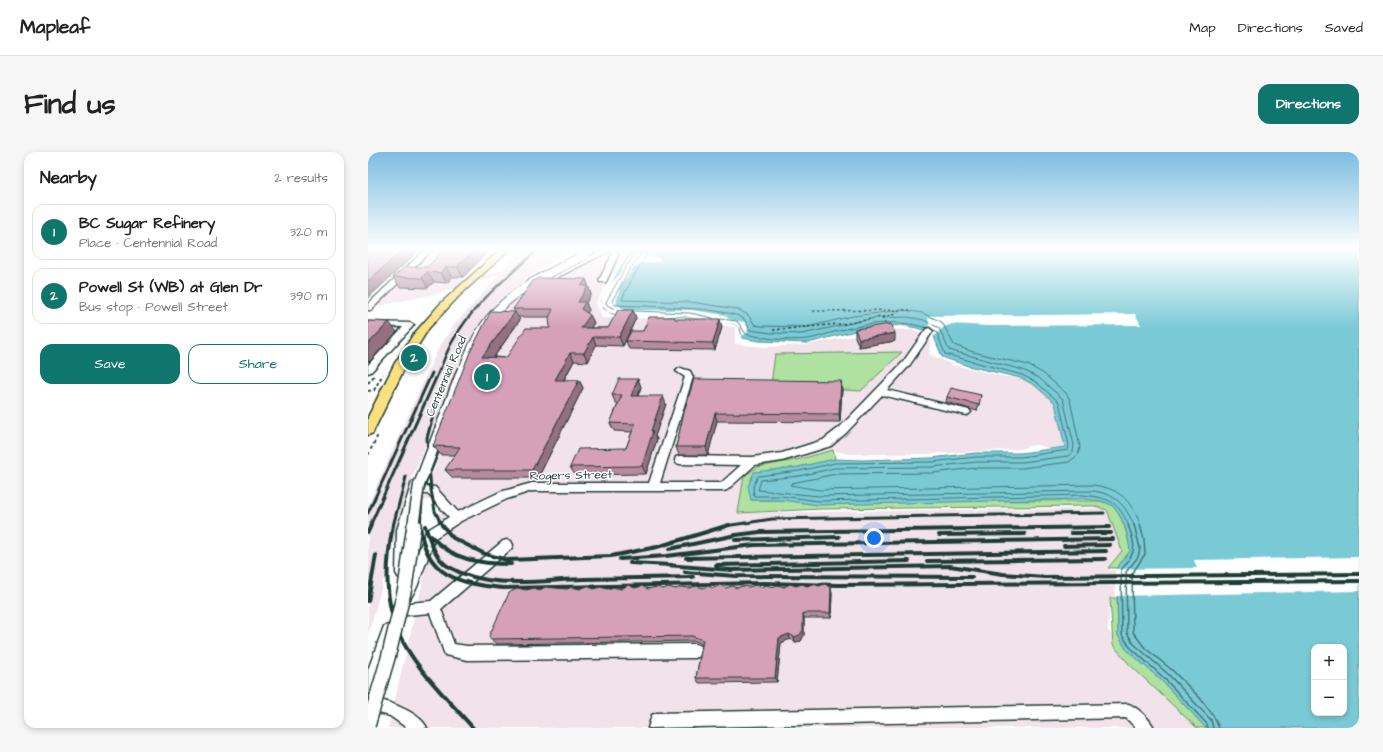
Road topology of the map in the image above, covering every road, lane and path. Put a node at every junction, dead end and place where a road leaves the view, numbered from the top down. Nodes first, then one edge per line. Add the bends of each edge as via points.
1 (403, 275) edge
2 (477, 275) edge
3 (546, 275) edge
4 (556, 275) edge
5 (605, 275) edge
6 (602, 280) dead end
7 (368, 308) edge
8 (910, 310) dead end
9 (813, 311) dead end
10 (898, 314) dead end
11 (882, 317) junction
12 (368, 324) edge
13 (889, 329) edge
14 (773, 330) dead end
15 (929, 331) dead end
16 (386, 368) dead end
17 (680, 371) dead end
18 (372, 372) edge
19 (368, 383) edge
20 (368, 391) edge
21 (880, 391) junction
22 (966, 412) dead end
23 (368, 430) edge
24 (680, 460) dead end
25 (752, 461) junction
26 (653, 487) junction
27 (414, 490) junction
28 (457, 518) junction
29 (507, 545) dead end
30 (434, 607) junction
31 (397, 610) junction
32 (694, 651) dead end
33 (368, 689) edge
34 (368, 703) edge
35 (368, 726) edge
36 (420, 728) edge
37 (655, 728) edge
38 (1147, 728) edge

1 - 7 street
2 - 23 main road via 436,314 416,338
3 - 35 street, bridge via 502,306 483,327 468,356 419,485 405,588
4 - 27 street, Centennial Road via 524,290 500,307 485,321 474,337 460,367
5 - 6 street
8 - 9 path
10 - 11 path
11 - 13 path
11 - 14 path via 850,323
12 - 18 street via 410,325
15 - 21 street via 906,364
16 - 20 path via 374,390
17 - 26 street via 687,373 689,377
18 - 19 path
21 - 22 street
21 - 25 street via 827,443 782,457
24 - 25 street
25 - 26 street, Rogers Street via 724,487
26 - 28 street, Rogers Street via 532,487 504,495
27 - 28 street via 431,490
27 - 31 street, Centennial Road via 403,530
28 - 31 street, Rogers Street via 430,535 413,583
29 - 30 street
30 - 31 street
30 - 32 street via 450,650 467,653
31 - 33 street
34 - 36 street via 393,710
37 - 38 street via 657,720 1128,711

